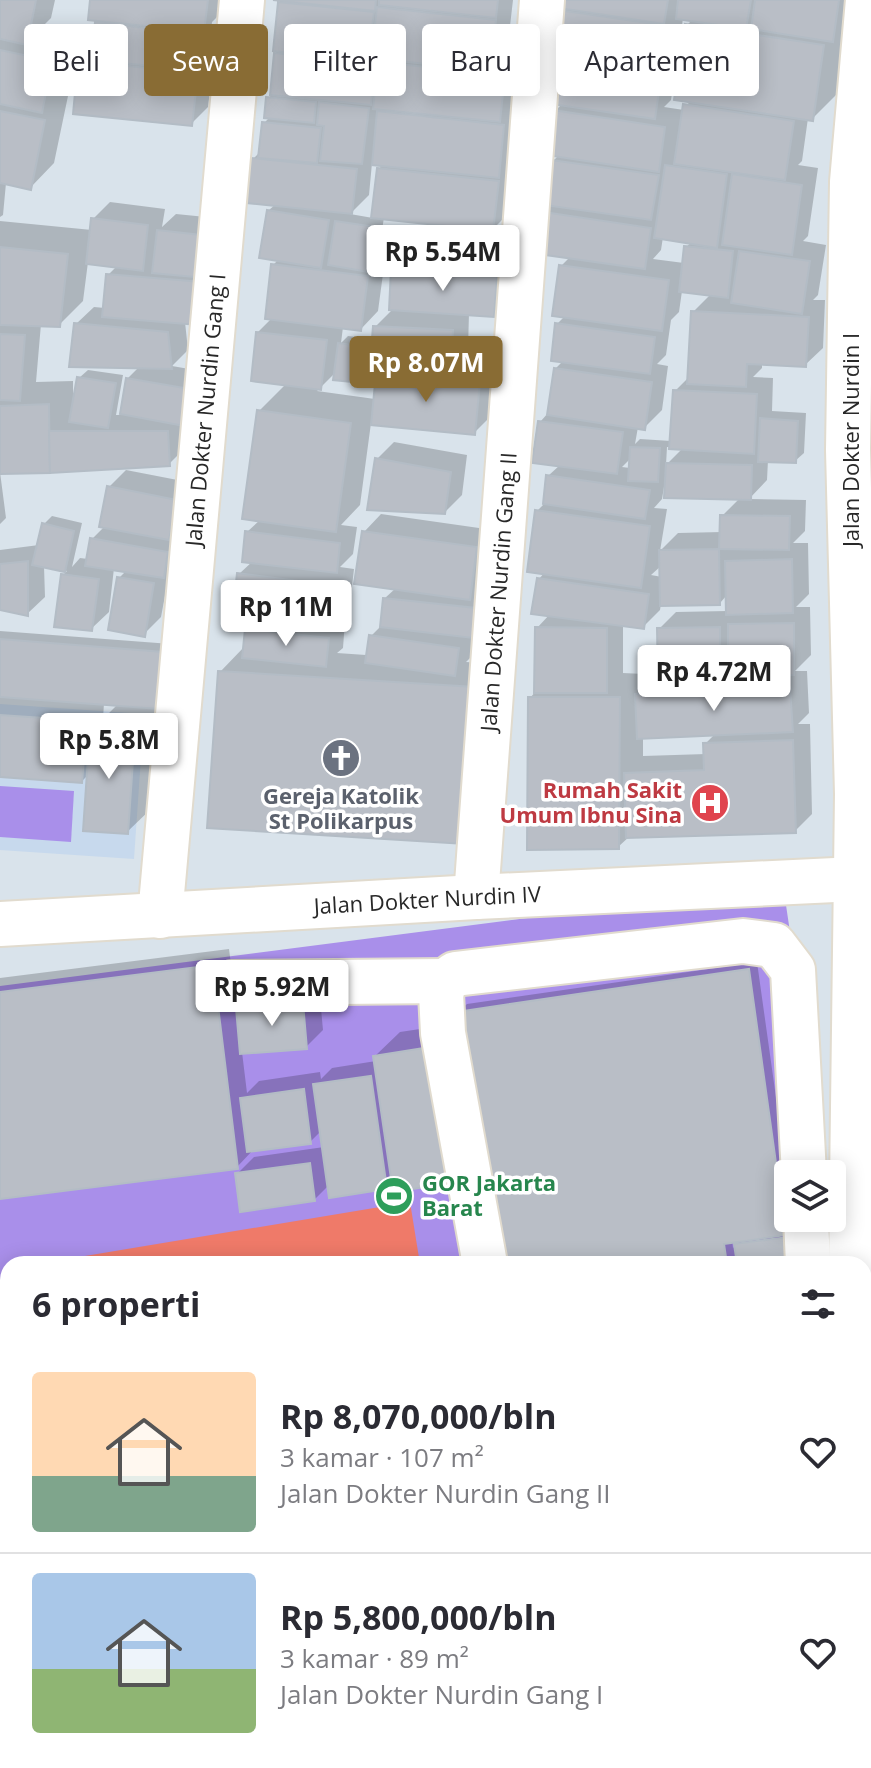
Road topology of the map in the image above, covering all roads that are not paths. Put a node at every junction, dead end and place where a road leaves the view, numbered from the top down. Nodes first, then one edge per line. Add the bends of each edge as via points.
1 (242, 0) edge
2 (542, 0) edge
3 (868, 0) edge
4 (861, 860) edge
5 (476, 897) junction
6 (160, 916) junction
7 (0, 924) edge
8 (446, 981) junction
9 (232, 983) dead end
10 (803, 1160) edge
11 (807, 1232) edge
12 (484, 1256) edge
13 (808, 1256) edge
14 (851, 1256) edge

1 - 6 street, Jalan Dokter Nurdin Gang I
2 - 5 street, Jalan Dokter Nurdin Gang II
3 - 4 street, Jalan Dokter Nurdin I via 852,182 848,450
4 - 5 street, Jalan Dokter Nurdin IV
4 - 14 street, Jalan Dokter Nurdin I
5 - 6 street, Jalan Dokter Nurdin IV
6 - 7 street, Jalan Dokter Nurdin IV
8 - 9 street
8 - 10 street via 455,974 743,941 774,945 793,970
8 - 12 street via 441,993 443,1033
11 - 13 street

